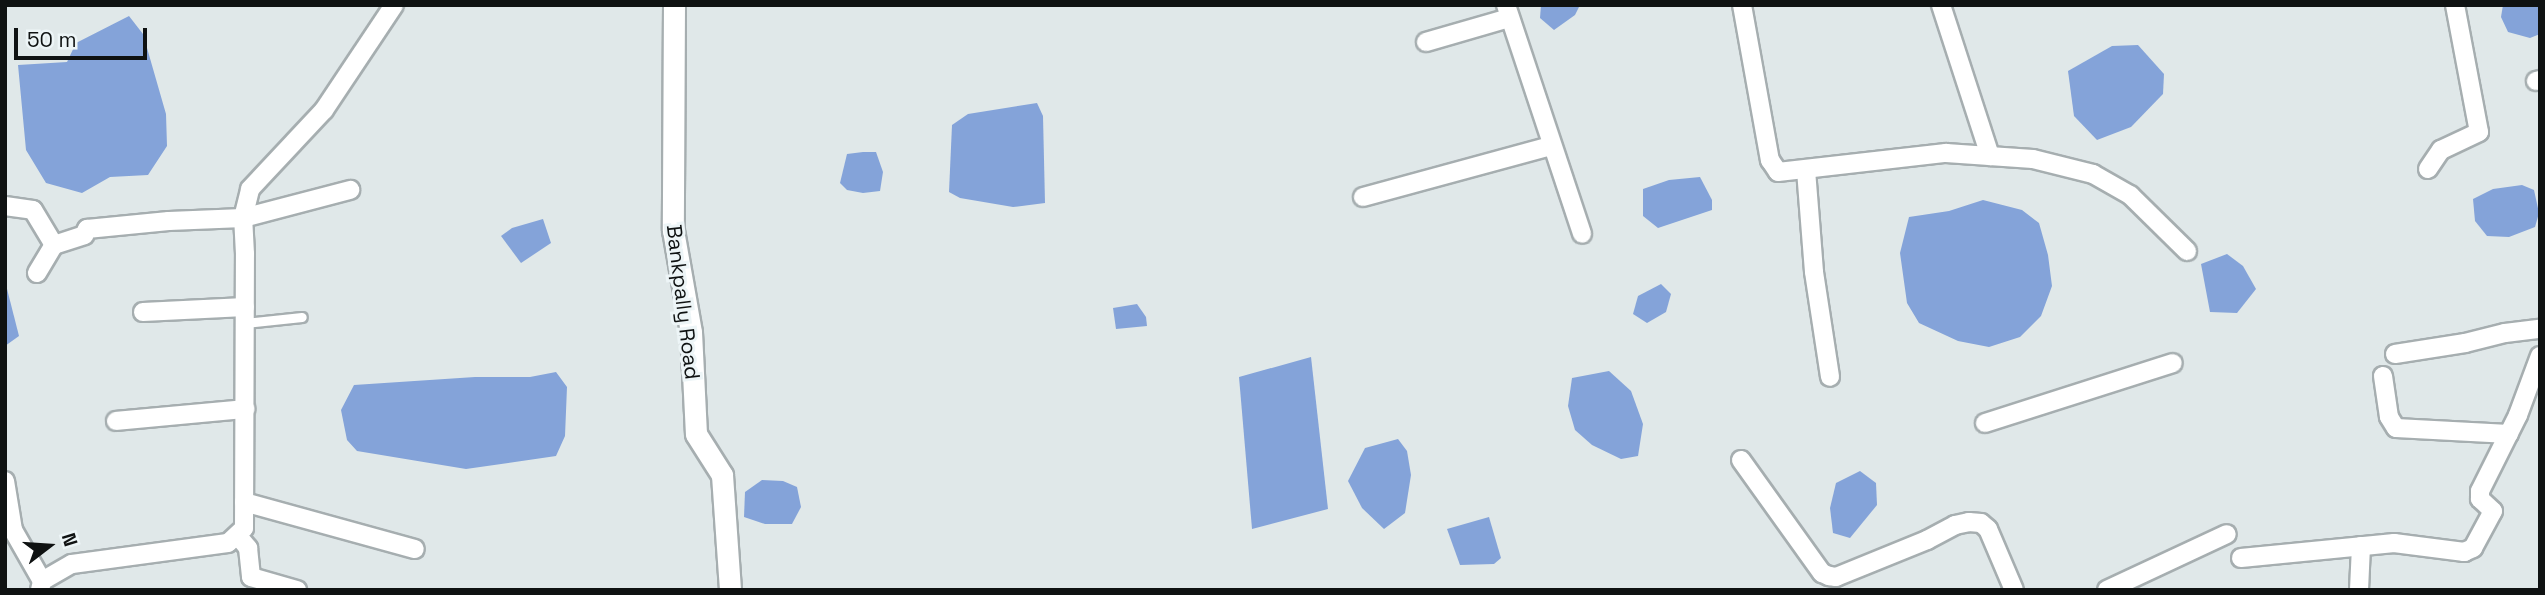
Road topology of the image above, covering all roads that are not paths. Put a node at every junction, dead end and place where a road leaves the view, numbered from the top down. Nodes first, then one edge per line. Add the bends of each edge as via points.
1 (394, 5) edge
2 (674, 5) edge
3 (1742, 5) edge
4 (1941, 5) edge
5 (2455, 5) edge
6 (1507, 12) edge
7 (1426, 43) dead end
8 (1551, 146) junction
9 (1990, 156) junction
10 (2428, 169) dead end
11 (1806, 170) junction
12 (350, 190) dead end
13 (1363, 197) dead end
14 (5, 206) edge
15 (243, 218) junction
16 (1582, 234) dead end
17 (54, 245) junction
18 (2187, 251) dead end
19 (37, 273) dead end
20 (143, 312) dead end
21 (245, 315) junction
22 (302, 317) dead end
23 (2540, 330) edge
24 (2395, 354) dead end
25 (2540, 356) edge
26 (2173, 363) dead end
27 (2383, 376) dead end
28 (1830, 377) dead end
29 (245, 410) junction
30 (116, 421) dead end
31 (1985, 423) dead end
32 (2509, 434) junction
33 (1741, 460) dead end
34 (5, 481) edge
35 (244, 502) junction
36 (2227, 534) dead end
37 (238, 536) junction
38 (2361, 546) junction
39 (415, 549) dead end
40 (2241, 558) dead end
41 (253, 584) edge
42 (41, 585) edge
43 (297, 590) edge
44 (730, 590) edge
45 (2014, 590) edge
46 (2107, 590) edge
47 (2359, 590) edge

1 - 15 street via 324,110 250,189
2 - 44 street, Bankpally Road via 673,230 691,332 696,434 722,475
3 - 11 street via 1770,160 1778,172
4 - 9 street
5 - 10 street via 2479,132 2441,150
6 - 7 street
6 - 8 street
8 - 13 street
8 - 16 street
9 - 11 street via 1946,153
9 - 18 street via 2033,159 2093,174 2130,195
11 - 28 street via 1814,272
12 - 15 street
14 - 17 street via 33,210
15 - 17 street via 87,229 83,235
15 - 21 street
17 - 19 street
20 - 21 street
21 - 22 lane
21 - 29 street
23 - 24 street
25 - 32 street
26 - 31 street
27 - 32 street via 2389,417 2396,428
29 - 30 street
29 - 35 street
32 - 38 street via 2480,491 2480,499 2493,511 2473,548 2463,552 2394,543
33 - 45 street via 1822,573 1836,577 1955,524 1981,523 1994,538
34 - 42 street via 13,530
35 - 37 street via 244,527
35 - 39 street
36 - 46 street
37 - 41 street via 248,548
37 - 42 street via 228,543 72,564
38 - 40 street
38 - 47 street
41 - 43 street

